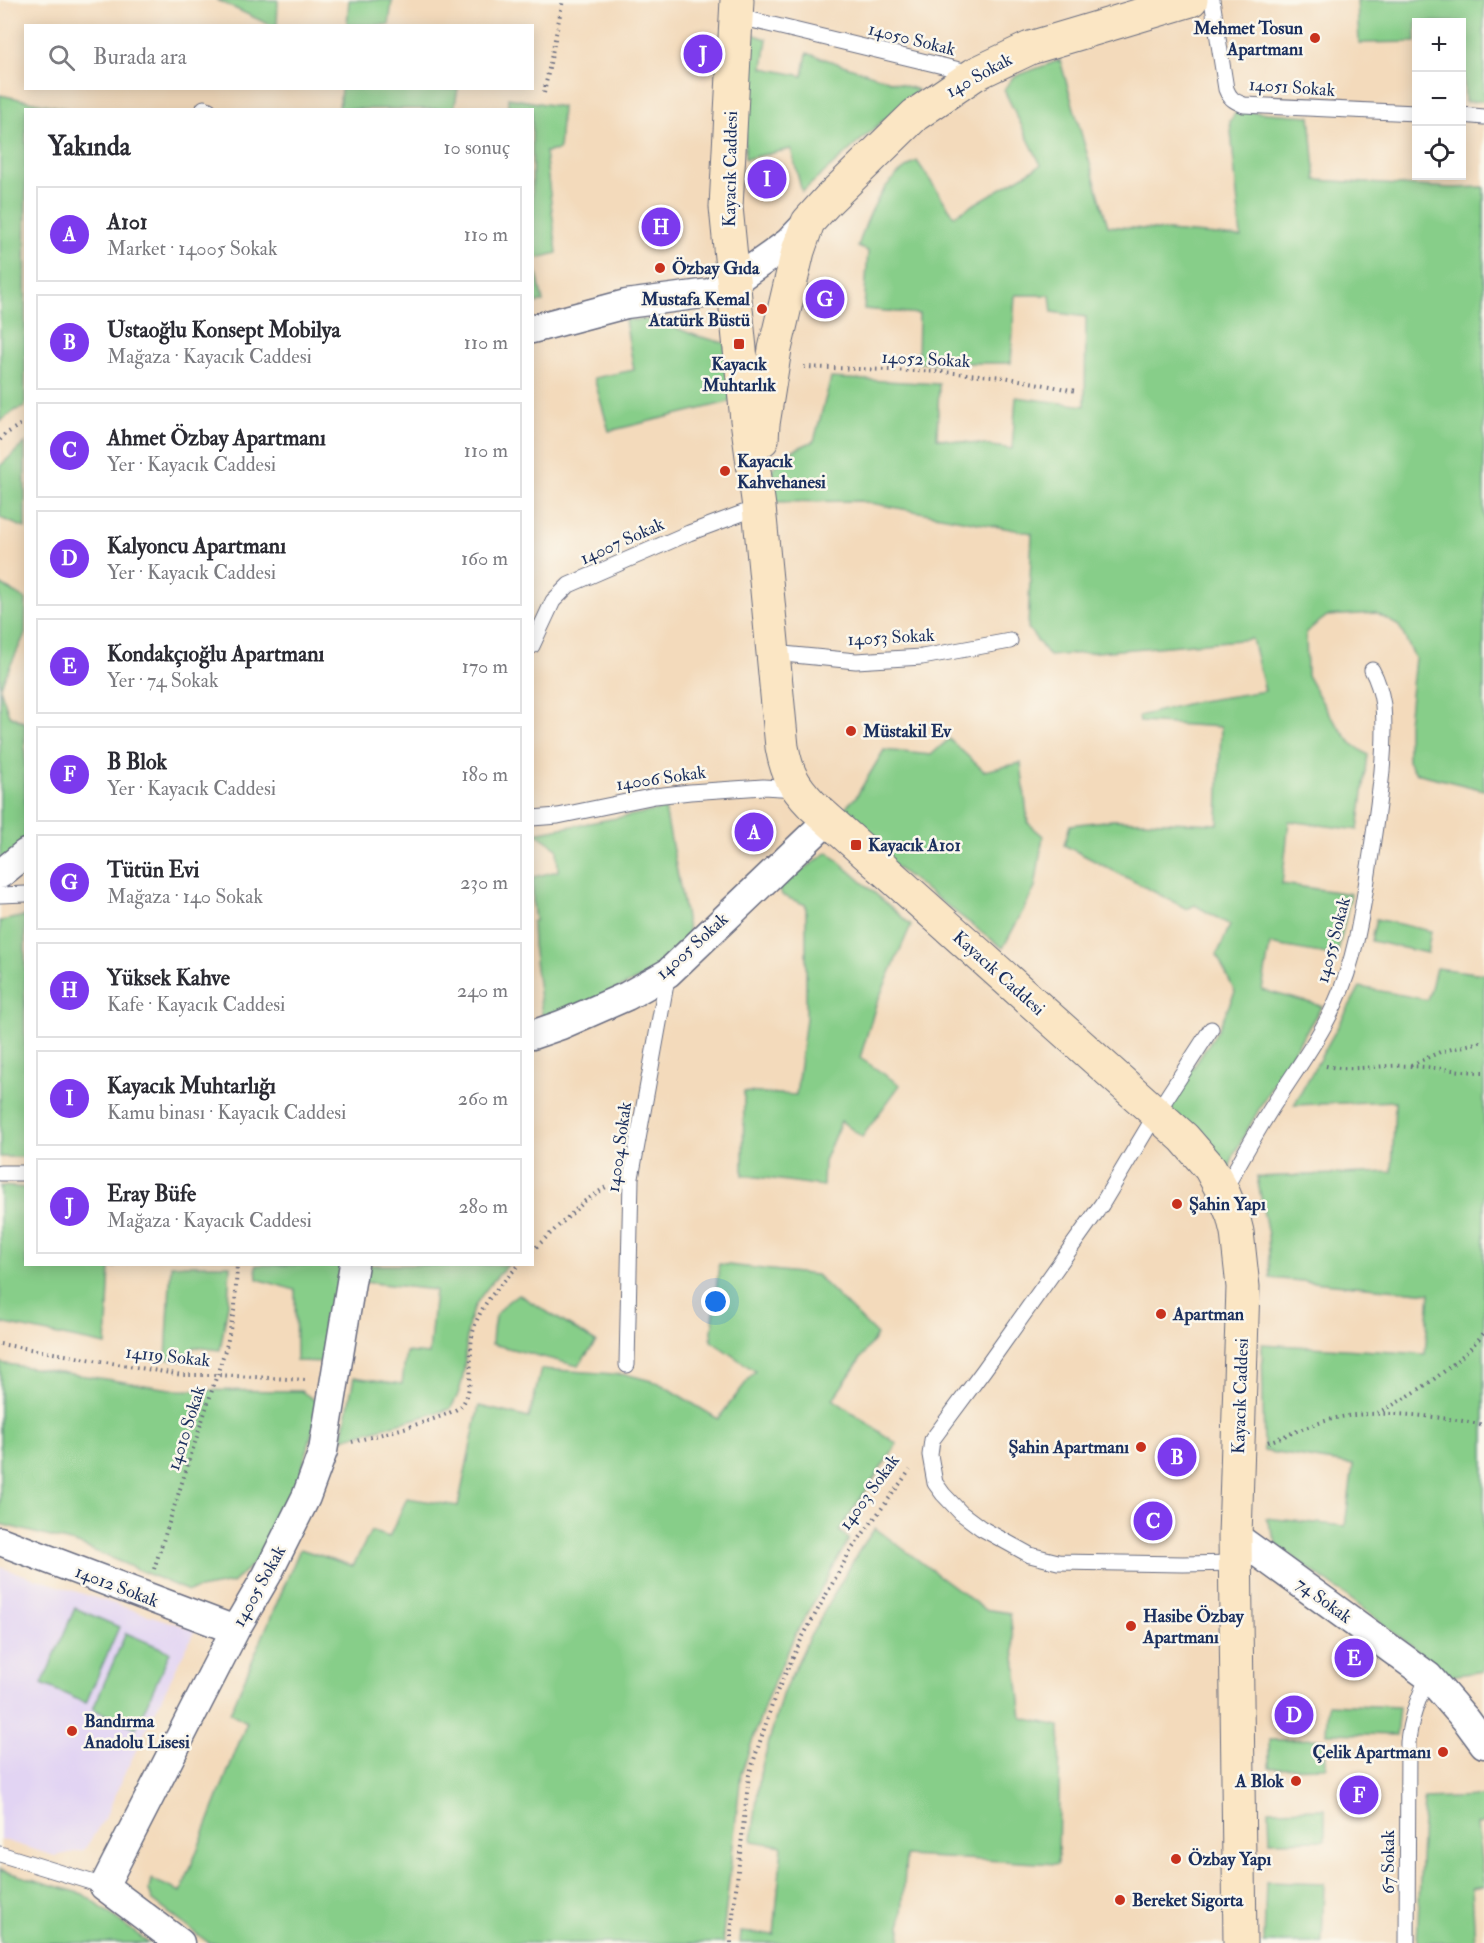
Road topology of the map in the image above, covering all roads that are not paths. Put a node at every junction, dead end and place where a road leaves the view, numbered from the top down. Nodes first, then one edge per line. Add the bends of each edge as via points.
1 (1191, 0) edge
2 (1212, 0) edge
3 (736, 8) edge
4 (975, 74) junction
5 (1412, 113) edge
6 (1466, 116) edge
7 (1484, 117) edge
8 (808, 222) junction
9 (733, 282) junction
10 (534, 328) edge
11 (759, 507) junction
12 (1010, 641) dead end
13 (534, 642) edge
14 (773, 653) junction
15 (1372, 670) dead end
16 (797, 789) junction
17 (534, 818) edge
18 (828, 820) junction
19 (24, 855) edge
20 (0, 874) edge
21 (24, 894) edge
22 (0, 895) edge
23 (668, 973) junction
24 (1211, 1029) dead end
25 (534, 1034) edge
26 (1156, 1114) junction
27 (0, 1173) edge
28 (24, 1173) edge
29 (1223, 1192) junction
30 (354, 1266) edge
31 (627, 1365) dead end
32 (0, 1541) edge
33 (1235, 1550) junction
34 (235, 1630) junction
35 (1428, 1676) junction
36 (1484, 1744) edge
37 (0, 1854) edge
38 (104, 1886) junction
39 (180, 1943) edge
40 (1240, 1943) edge
41 (1407, 1943) edge

1 - 4 main road, 140 Sokak via 1030,48
2 - 5 lane, 14051 Sokak via 1226,89 1234,101 1244,105
3 - 4 lane, 14050 Sokak
3 - 9 main road, Kayacık Caddesi via 726,207
4 - 8 main road, 140 Sokak via 915,114
6 - 7 lane
8 - 9 street, 140 Sokak via 789,242
8 - 11 main road, 140 Sokak via 798,251 763,424
9 - 10 street, 140 Sokak via 710,293 626,304
9 - 11 main road, Kayacık Caddesi
11 - 13 lane, 14007 Sokak via 570,585 553,601
11 - 14 main road, Kayacık Caddesi
12 - 14 lane, 14053 Sokak via 911,658 856,661
14 - 16 main road, Kayacık Caddesi via 782,747 786,769
15 - 29 lane, 14055 Sokak via 1383,704 1379,800 1360,926 1349,968 1335,1005
16 - 17 lane, 14006 Sokak via 690,792
16 - 18 main road, Kayacık Caddesi
18 - 23 street, 14005 Sokak
18 - 26 main road, Kayacık Caddesi
19 - 20 street
21 - 22 lane
23 - 25 street, 14005 Sokak via 627,996
23 - 31 lane, 14004 Sokak via 631,1178
24 - 26 lane
26 - 29 main road, Kayacık Caddesi via 1204,1161
26 - 33 lane via 1102,1204 932,1440 931,1469 935,1483 961,1513 1030,1555 1058,1562 1183,1564
27 - 28 lane
29 - 33 main road, Kayacık Caddesi via 1237,1232 1243,1287
30 - 34 street, 14005 Sokak via 323,1451 306,1497
32 - 34 street, 14012 Sokak
33 - 35 street, 74 Sokak
33 - 40 main road, Kayacık Caddesi
34 - 38 street, 14005 Sokak
35 - 36 street, 74 Sokak
35 - 41 lane, 67 Sokak via 1413,1710 1408,1742
37 - 38 lane
38 - 39 street

